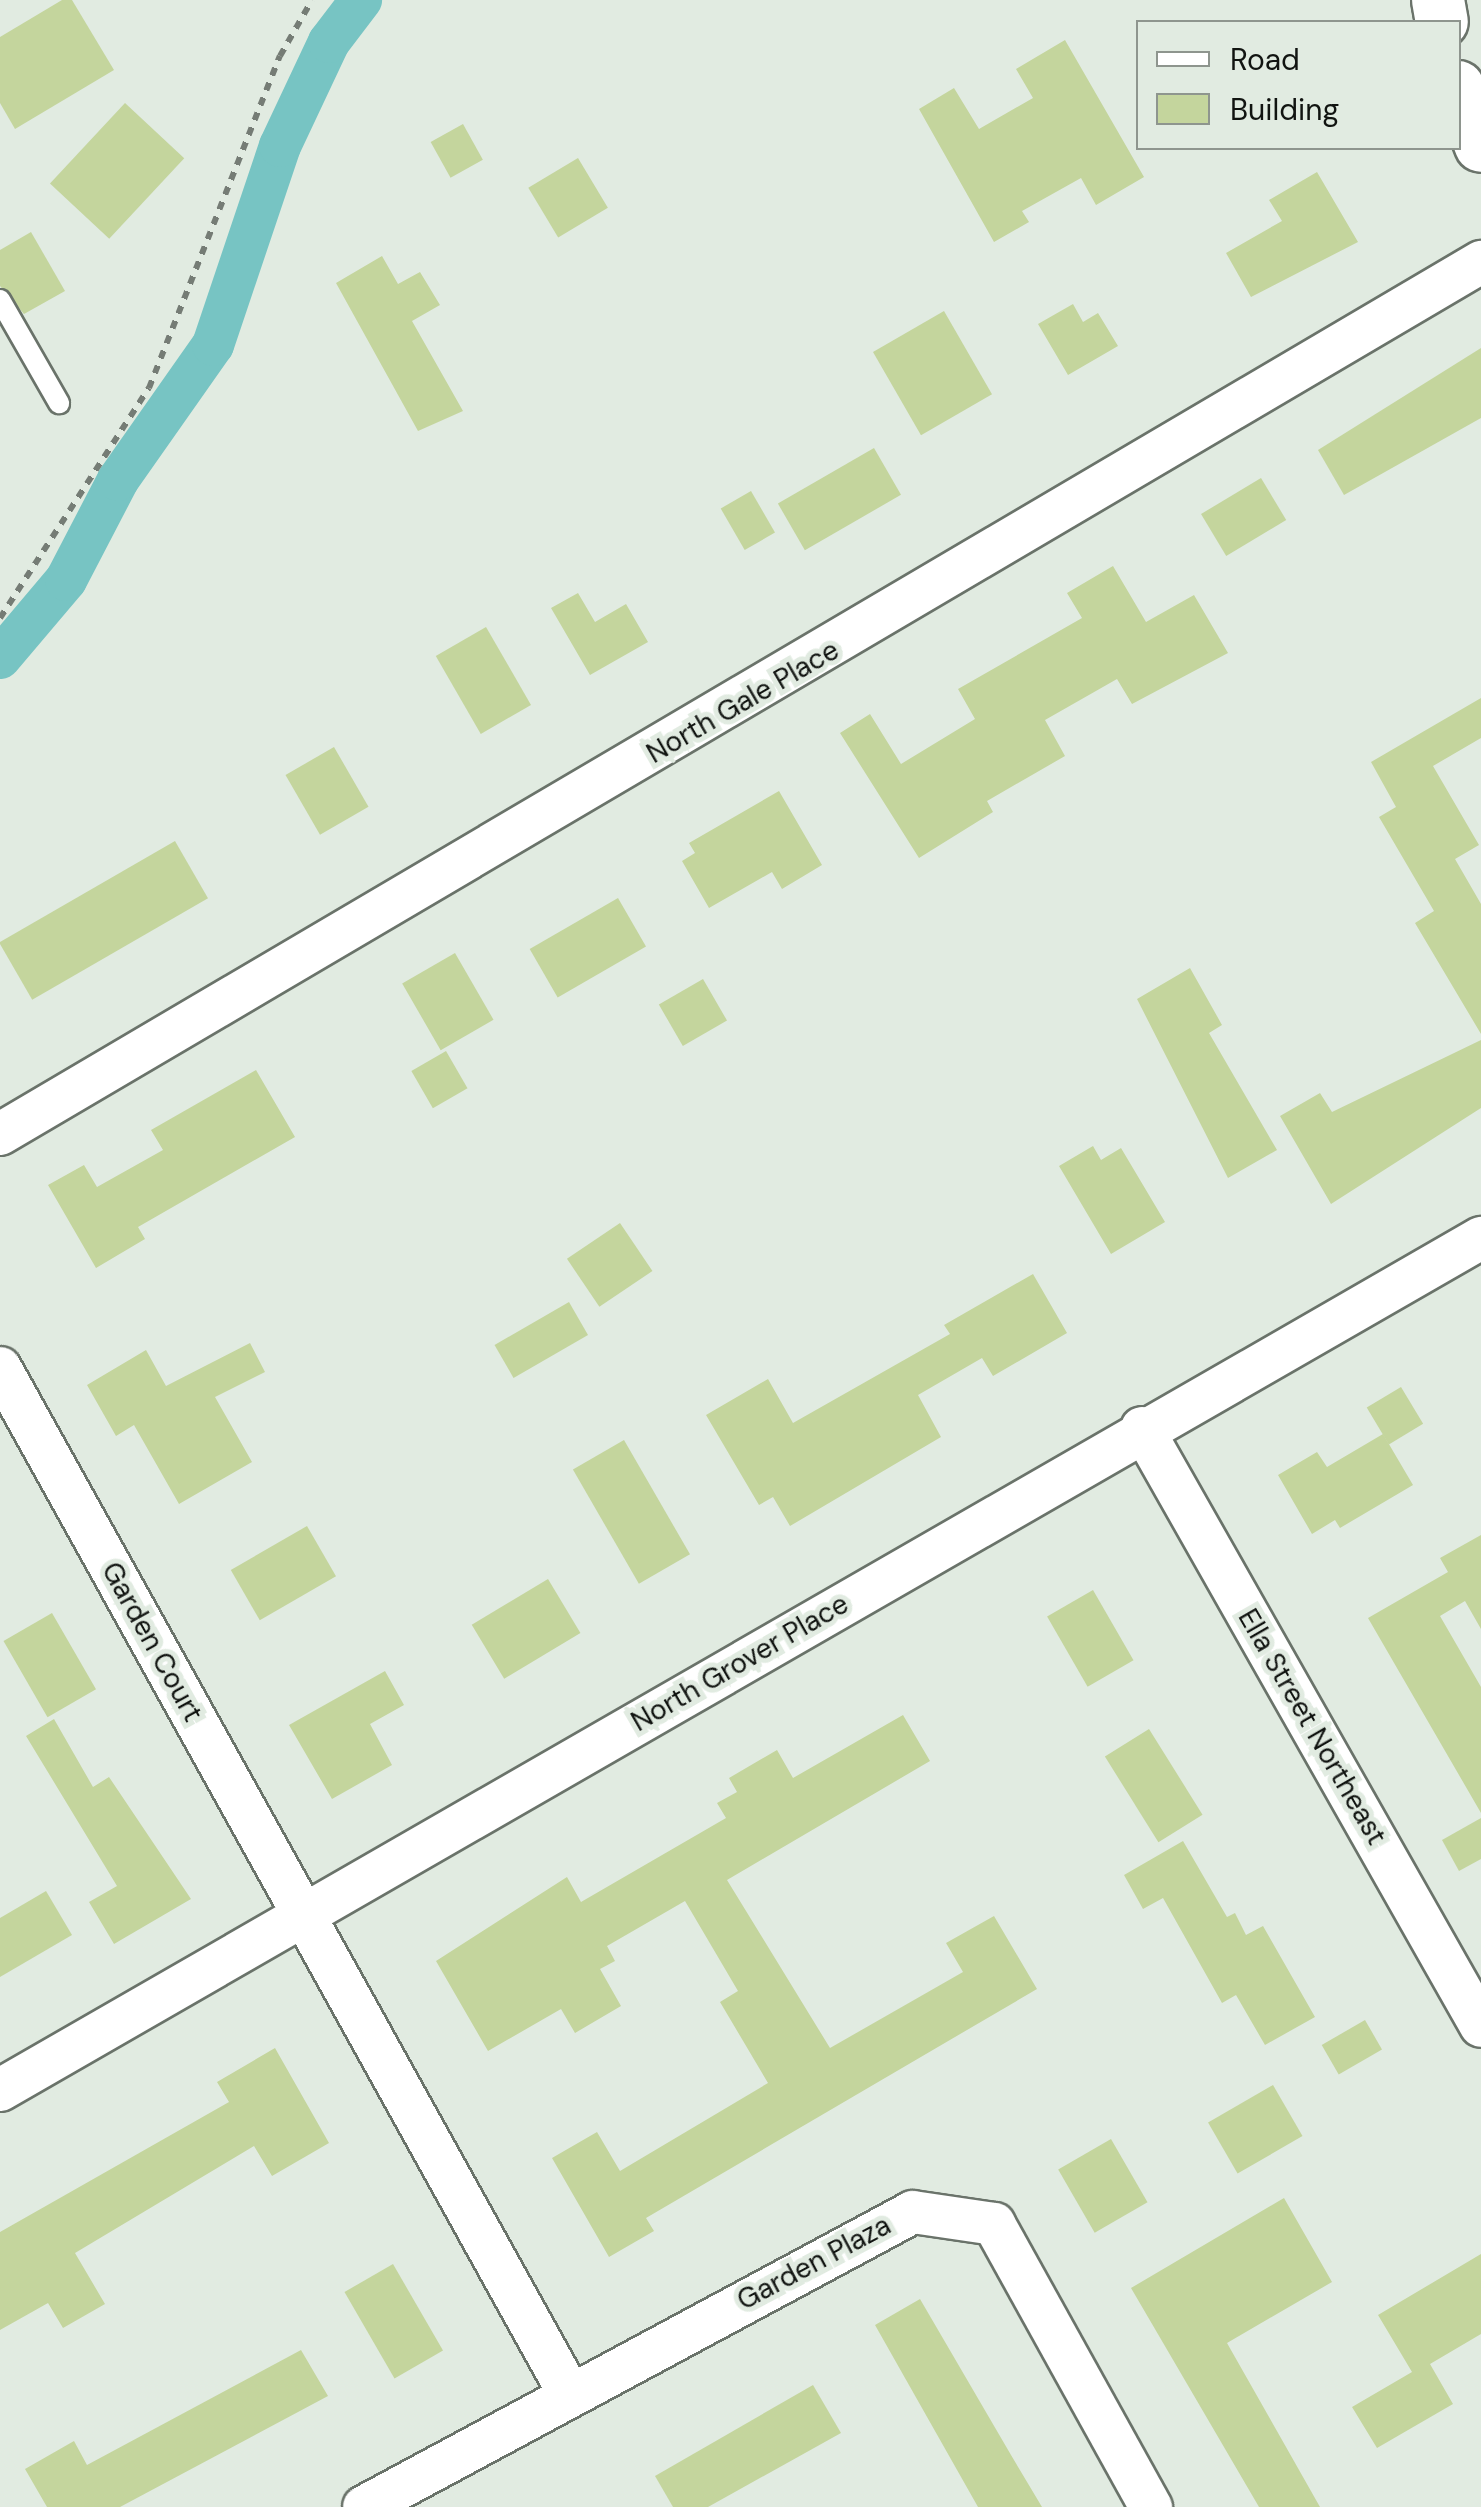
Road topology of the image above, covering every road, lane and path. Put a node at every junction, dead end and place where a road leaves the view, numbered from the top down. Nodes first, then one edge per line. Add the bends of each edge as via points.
1 (312, 0) edge
2 (1461, 95) edge
3 (1481, 146) edge
4 (1481, 262) edge
5 (0, 300) edge
6 (59, 403) dead end
7 (0, 618) edge
8 (0, 1134) edge
9 (1481, 1238) edge
10 (0, 1368) edge
11 (1142, 1428) junction
12 (305, 1916) junction
13 (1481, 2026) edge
14 (0, 2090) edge
15 (568, 2391) junction
16 (364, 2507) edge
17 (1151, 2507) edge

1 - 7 path via 280,56 149,388
2 - 3 street
4 - 8 street, North Gale Place
5 - 6 lane
9 - 11 street, North Grover Place
10 - 12 street, Garden Court
11 - 12 street, North Grover Place
11 - 13 street, Ella Street Northeast
12 - 14 street, North Grover Place
12 - 15 street
15 - 16 street, Garden Plaza
15 - 17 street, Garden Plaza via 913,2212 960,2214 994,2224 1028,2273

